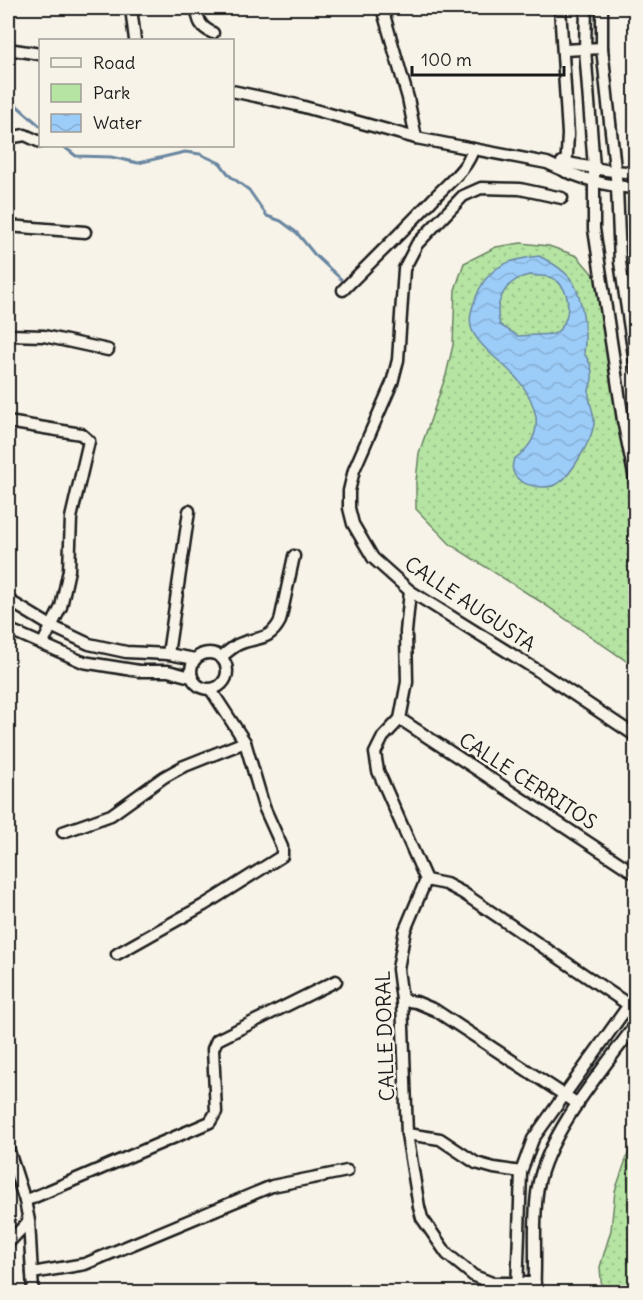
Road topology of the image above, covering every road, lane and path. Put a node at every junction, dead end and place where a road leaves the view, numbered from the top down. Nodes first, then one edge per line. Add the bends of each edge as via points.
1 (131, 8) edge
2 (196, 8) edge
3 (382, 8) edge
4 (560, 8) edge
5 (586, 8) edge
6 (602, 8) edge
7 (213, 33) dead end
8 (135, 39) edge
9 (602, 48) junction
10 (8, 49) edge
11 (585, 49) junction
12 (564, 50) junction
13 (39, 54) edge
14 (234, 91) edge
15 (8, 138) edge
16 (416, 138) junction
17 (39, 141) edge
18 (473, 149) junction
19 (566, 166) junction
20 (615, 171) junction
21 (636, 173) edge
22 (594, 174) junction
23 (617, 187) junction
24 (636, 188) edge
25 (562, 198) dead end
26 (8, 226) edge
27 (85, 232) dead end
28 (619, 253) junction
29 (598, 255) junction
30 (343, 290) dead end
31 (8, 335) edge
32 (108, 350) dead end
33 (636, 369) edge
34 (8, 422) edge
35 (636, 484) edge
36 (189, 511) dead end
37 (294, 556) dead end
38 (410, 591) junction
39 (8, 600) edge
40 (51, 626) junction
41 (8, 629) edge
42 (43, 643) junction
43 (168, 654) junction
44 (221, 657) junction
45 (195, 660) junction
46 (191, 677) junction
47 (211, 690) junction
48 (400, 719) junction
49 (636, 736) edge
50 (245, 742) junction
51 (63, 832) dead end
52 (636, 874) edge
53 (426, 880) junction
54 (117, 954) dead end
55 (336, 981) dead end
56 (636, 995) edge
57 (402, 1000) junction
58 (629, 1005) junction
59 (636, 1024) edge
60 (564, 1095) junction
61 (578, 1104) junction
62 (406, 1134) junction
63 (8, 1148) edge
64 (347, 1171) dead end
65 (521, 1172) junction
66 (26, 1201) junction
67 (29, 1221) junction
68 (8, 1243) edge
69 (32, 1273) junction
70 (517, 1288) edge
71 (535, 1288) edge
72 (33, 1293) edge

1 - 8 street
2 - 7 street via 204,29
3 - 16 street
4 - 12 street
5 - 11 street
6 - 9 street
9 - 11 street
9 - 20 street
10 - 13 street
11 - 12 street
11 - 22 street
12 - 19 street
14 - 16 street
15 - 17 street via 26,135
16 - 18 street
18 - 19 street
18 - 30 street via 458,172
19 - 22 street
20 - 21 street
20 - 22 street
20 - 23 street
22 - 23 street
22 - 29 street
23 - 24 street
23 - 28 street
25 - 38 street, CALLE AUGUSTA via 502,188 481,188 463,196 417,244 404,269 398,360 349,491 353,524 373,558
26 - 27 street
28 - 29 street
28 - 33 street
29 - 35 street
31 - 32 street via 44,336
34 - 40 street via 81,434 89,441 71,518 69,570 61,607
36 - 43 street
37 - 44 street via 276,628 266,637 238,644
38 - 48 street via 407,682
38 - 49 street, CALLE AUGUSTA
39 - 40 street
40 - 42 street
40 - 43 street via 105,648
41 - 42 street
42 - 46 street via 83,662
43 - 45 street
44 - 45 street via 205,653
44 - 47 street via 227,667 226,678
45 - 46 street
46 - 47 street via 199,687
47 - 50 street
48 - 52 street, CALLE CERRITOS
48 - 53 street via 378,746 376,762
50 - 51 street via 173,772 111,815
50 - 54 street via 282,854 277,861
53 - 57 street, CALLE DORAL via 401,950 398,969
53 - 58 street via 463,893
55 - 66 street via 217,1040 213,1049 216,1112 210,1122
56 - 58 street
57 - 60 street via 435,1010
57 - 62 street, CALLE DORAL
58 - 60 street
59 - 61 street
60 - 61 street
60 - 65 street via 533,1139
61 - 71 street via 552,1146 537,1190
62 - 65 street via 441,1139 476,1163
62 - 70 street, CALLE DORAL via 419,1207 432,1234 447,1254 474,1276
63 - 66 street
64 - 69 street via 272,1186 85,1264
65 - 70 street
66 - 67 street
67 - 68 street
67 - 69 street
69 - 72 street
70 - 71 street, CALLE DORAL

